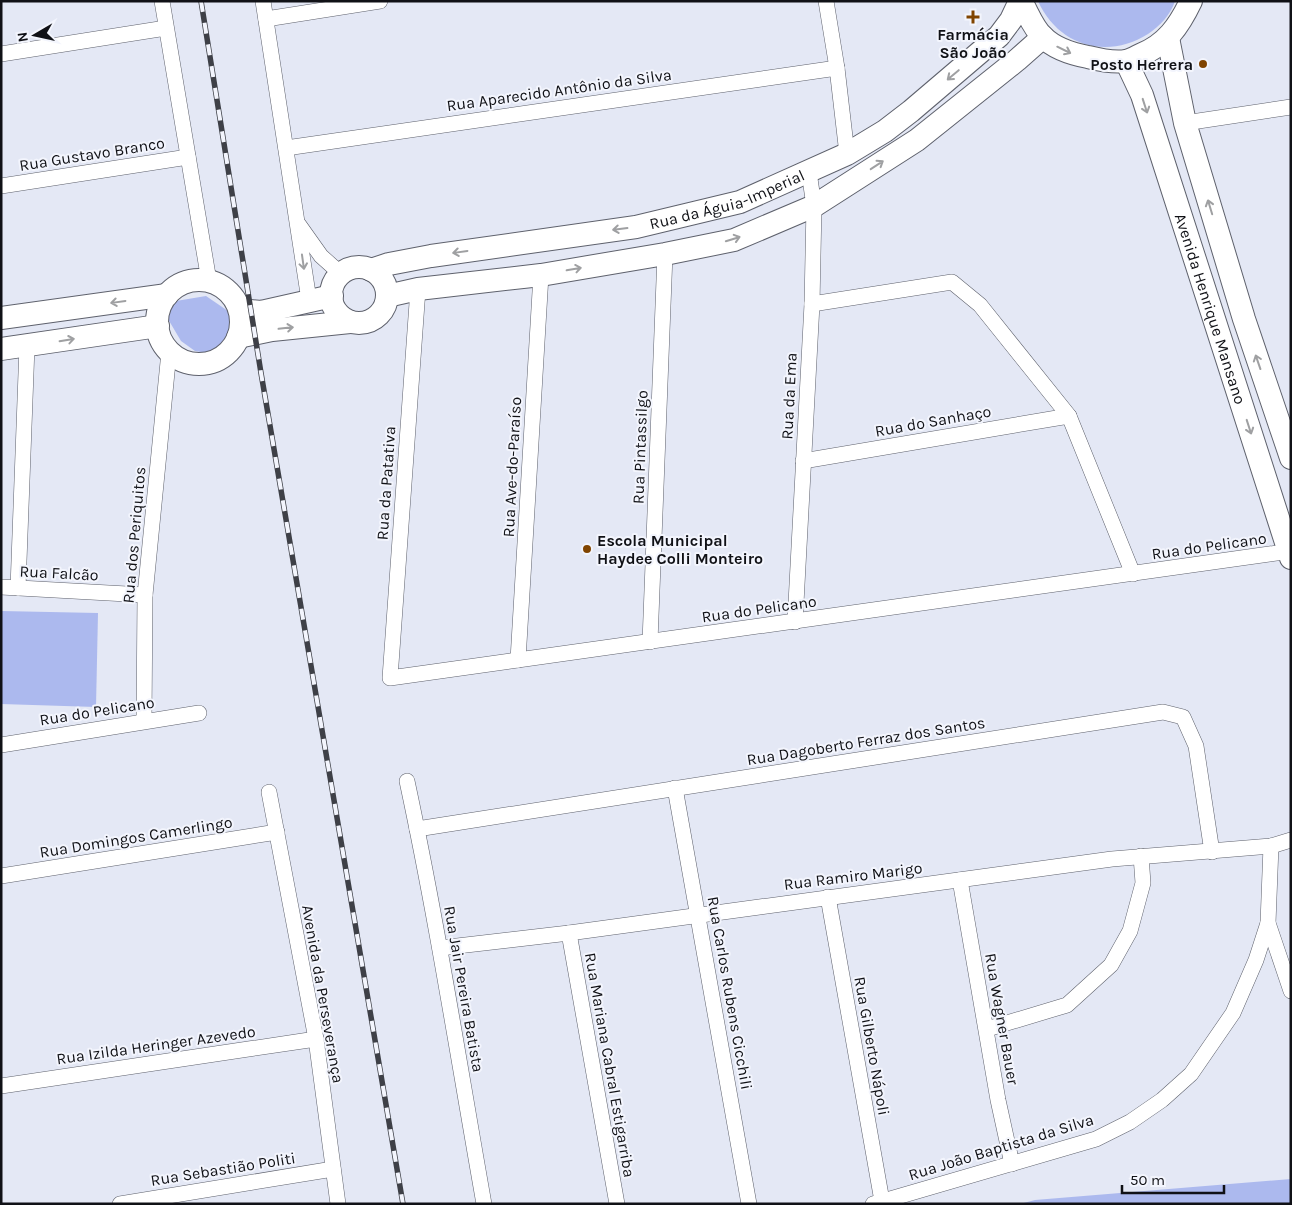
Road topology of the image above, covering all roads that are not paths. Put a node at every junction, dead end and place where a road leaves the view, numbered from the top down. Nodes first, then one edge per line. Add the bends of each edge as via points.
1 (162, 1) edge
2 (263, 1) edge
3 (380, 1) edge
4 (826, 1) edge
5 (1021, 1) edge
6 (1191, 1) edge
7 (266, 19) junction
8 (166, 28) junction
9 (1043, 37) junction
10 (1168, 38) junction
11 (1, 54) edge
12 (1126, 61) junction
13 (838, 68) junction
14 (1291, 107) edge
15 (1185, 123) junction
16 (286, 148) junction
17 (847, 154) junction
18 (188, 158) junction
19 (809, 172) junction
20 (1, 186) edge
21 (814, 206) junction
22 (298, 224) junction
23 (664, 254) junction
24 (371, 270) junction
25 (341, 274) junction
26 (541, 275) junction
27 (209, 281) junction
28 (418, 289) junction
29 (167, 295) junction
30 (332, 296) junction
31 (387, 296) junction
32 (309, 300) junction
33 (812, 304) junction
34 (240, 310) junction
35 (1, 318) edge
36 (350, 322) junction
37 (158, 326) junction
38 (238, 338) junction
39 (27, 346) junction
40 (1, 349) edge
41 (169, 352) junction
42 (1069, 416) junction
43 (1291, 458) edge
44 (803, 461) junction
45 (1290, 554) edge
46 (1133, 574) junction
47 (1, 588) edge
48 (18, 588) junction
49 (145, 595) junction
50 (794, 622) junction
51 (650, 642) junction
52 (518, 660) junction
53 (390, 678) joint
54 (199, 713) dead end
55 (144, 721) junction
56 (1, 745) edge
57 (406, 781) dead end
58 (675, 788) junction
59 (269, 792) dead end
60 (417, 829) junction
61 (277, 832) junction
62 (1291, 840) edge
63 (1271, 846) junction
64 (1212, 852) junction
65 (1141, 856) junction
66 (1, 876) edge
67 (960, 880) junction
68 (828, 897) junction
69 (699, 914) junction
70 (1268, 923) junction
71 (569, 933) junction
72 (440, 948) junction
73 (1291, 991) edge
74 (987, 1029) junction
75 (316, 1039) junction
76 (1, 1086) edge
77 (1012, 1164) junction
78 (333, 1170) junction
79 (878, 1203) edge
80 (120, 1204) edge
81 (338, 1204) edge
82 (484, 1204) edge
83 (617, 1204) edge
84 (749, 1204) edge

1 - 8 street
2 - 7 street
3 - 7 street
4 - 13 street
5 - 9 street
5 -> 17 street, Rua da Águia-Imperial via 999,36 911,111
6 - 10 street via 1183,20
7 - 16 street
8 - 11 street
8 - 18 street
9 -> 12 street via 1073,54
21 -> 9 street, Rua da Águia-Imperial via 917,140
10 - 12 street via 1150,51
10 - 15 street, Avenida Henrique Mansano
12 -> 45 street, Avenida Henrique Mansano via 1142,94
13 - 16 street, Rua Aparecido Antônio da Silva
13 - 17 street
14 - 15 street
43 -> 15 street, Avenida Henrique Mansano via 1244,319
16 - 22 street
17 - 19 street, Rua da Águia-Imperial
18 - 20 street, Rua Gustavo Branco
18 - 27 street
19 - 21 street, Rua da Ema
19 -> 24 street, Rua da Águia-Imperial via 740,202 636,227 431,256
23 -> 21 street, Rua da Águia-Imperial via 734,240
21 - 33 street, Rua da Ema
22 - 25 street via 321,256
22 -> 32 street
26 -> 23 street, Rua da Águia-Imperial
23 - 51 street, Rua Pintassilgo
24 - 25 street via 355,268
24 - 31 street via 383,281
25 - 30 street
26 - 28 street, Rua da Águia-Imperial
26 - 52 street, Rua Ave-do-Paraíso
27 - 29 street via 188,281
27 - 34 street via 224,288
28 - 31 street, Rua da Águia-Imperial
28 - 53 street, Rua da Patativa
29 -> 35 street
29 - 37 street via 158,313
30 - 32 street
30 - 36 street via 337,312
31 - 36 street via 385,305 375,318 367,322
32 - 34 street via 261,312
33 - 42 street, Rua do Pelicano via 952,282 980,305
33 - 44 street, Rua da Ema
34 - 38 street
38 -> 36 street via 272,330
39 -> 37 street
37 - 41 street via 162,344
38 - 41 street via 232,350 208,364 193,365 180,361
39 - 40 street
39 - 48 street
41 - 49 street, Rua dos Periquitos
42 - 44 street, Rua do Sanhaço
42 - 46 street, Rua do Pelicano
44 - 50 street, Rua da Ema
45 - 46 street, Rua do Pelicano
46 - 50 street, Rua do Pelicano
47 - 48 street, Rua Falcão
48 - 49 street, Rua Falcão
49 - 55 street, Rua dos Periquitos
50 - 51 street, Rua do Pelicano
51 - 52 street, Rua do Pelicano
52 - 53 street, Rua do Pelicano
54 - 55 street, Rua do Pelicano
55 - 56 street, Rua do Pelicano
57 - 60 street, Rua Jair Pereira Batista
58 - 60 street, Rua Dagoberto Ferraz dos Santos
58 - 64 street, Rua Dagoberto Ferraz dos Santos via 1163,712 1183,717 1196,746
58 - 69 street, Rua Carlos Rubens Cicchili
59 - 61 street, Avenida da Perseverança
60 - 72 street, Rua Jair Pereira Batista
61 - 66 street, Rua Domingos Camerlingo
61 - 75 street, Avenida da Perseverança
62 - 63 street, Rua Ramiro Marigo
63 - 64 street, Rua Ramiro Marigo
63 - 70 street
64 - 65 street, Rua Ramiro Marigo
65 - 67 street, Rua Ramiro Marigo
65 - 74 street via 1143,883 1130,931 1110,966 1067,1005
67 - 68 street, Rua Ramiro Marigo
67 - 74 street, Rua Wagner Bauer
68 - 69 street, Rua Ramiro Marigo
68 - 79 street, Rua Gilberto Nápoli
69 - 71 street, Rua Ramiro Marigo
69 - 84 street, Rua Carlos Rubens Cicchili
70 - 73 street
70 - 77 street, Rua João Baptista da Silva via 1233,1013 1190,1074 1169,1094 1130,1122 1096,1139
71 - 72 street, Rua Ramiro Marigo
71 - 83 street, Rua Mariana Cabral Estigarriba
72 - 82 street, Rua Jair Pereira Batista
74 - 77 street, Rua Wagner Bauer
75 - 76 street, Rua Izilda Heringer Azevedo
75 - 78 street, Avenida da Perseverança
77 - 79 street, Rua João Baptista da Silva
78 - 80 street, Rua Sebastião Politi
78 - 81 street, Avenida da Perseverança

